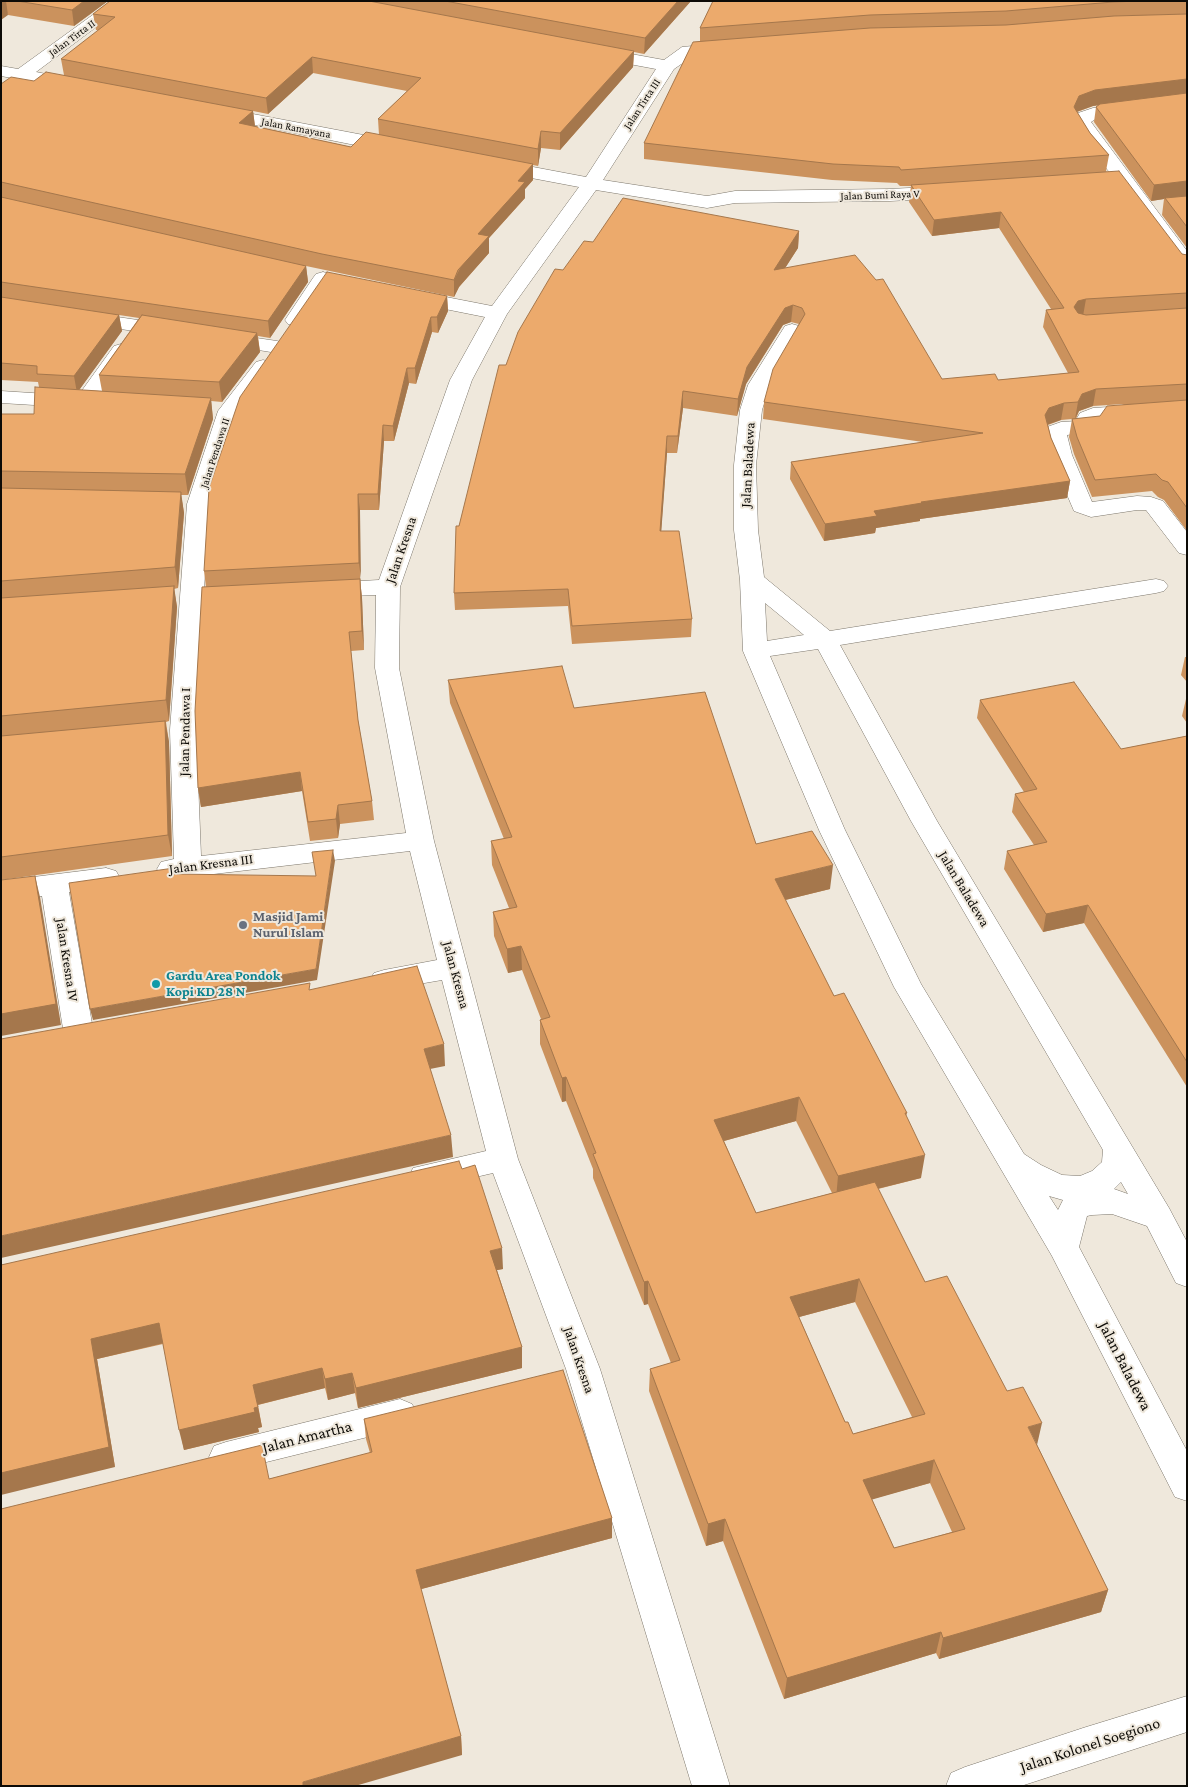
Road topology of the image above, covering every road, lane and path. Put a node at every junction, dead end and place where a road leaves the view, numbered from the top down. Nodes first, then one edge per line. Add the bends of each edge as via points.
1 (123, 1) edge
2 (745, 46) edge
3 (578, 50) edge
4 (667, 66) junction
5 (1, 71) edge
6 (20, 75) junction
7 (98, 90) edge
8 (1187, 101) edge
9 (194, 108) edge
10 (417, 151) edge
11 (475, 162) edge
12 (1102, 179) edge
13 (1123, 179) junction
14 (591, 184) junction
15 (969, 190) edge
16 (1187, 265) edge
17 (323, 278) edge
18 (390, 292) edge
19 (497, 313) junction
20 (60, 314) edge
21 (138, 326) junction
22 (792, 330) dead end
23 (277, 348) junction
24 (1, 396) edge
25 (1187, 408) edge
26 (1187, 548) edge
27 (752, 580) junction
28 (1156, 586) dead end
29 (388, 587) junction
30 (300, 591) edge
31 (191, 597) joint
32 (825, 640) junction
33 (756, 651) junction
34 (421, 841) junction
35 (188, 866) junction
36 (54, 885) junction
37 (1, 891) edge
38 (454, 968) junction
39 (358, 985) edge
40 (108, 1030) edge
41 (79, 1035) junction
42 (50, 1040) edge
43 (1118, 1150) junction
44 (503, 1159) junction
45 (1012, 1162) junction
46 (397, 1183) edge
47 (1158, 1216) junction
48 (1063, 1247) junction
49 (1187, 1274) edge
50 (428, 1407) edge
51 (195, 1465) edge
52 (1187, 1486) edge
53 (1187, 1714) edge
54 (711, 1786) edge
55 (966, 1786) edge

1 - 6 street, Jalan Tirta II
2 - 4 street via 688,51
3 - 4 street, Jalan Tirta III
4 - 14 street, Jalan Tirta III
5 - 6 street
6 - 7 street
8 - 13 street via 1093,113 1084,117 1082,122 1087,131
9 - 10 street, Jalan Ramayana
11 - 14 street
12 - 13 street
13 - 16 street via 1154,208
14 - 15 street, Jalan Bumi Raya V via 706,202 735,197 890,195
14 - 19 street, Jalan Kresna
17 - 23 street, Jalan Pendawa II
18 - 19 street
19 - 29 street, Jalan Kresna via 461,380
20 - 21 street
21 - 23 street
21 - 24 street via 94,403
22 - 27 street, Jalan Baladewa via 759,385 751,410 745,465 746,530
23 - 31 street, Jalan Pendawa II via 219,411 188,504
25 - 26 street via 1093,415 1088,418 1089,426 1054,432 1082,506 1092,510 1151,504 1156,506
27 - 32 street, Jalan Baladewa
27 - 33 street, Jalan Baladewa
28 - 32 street
29 - 30 street
29 - 34 street, Jalan Kresna via 387,668
31 - 35 street, Jalan Pendawa I via 173,731
32 - 33 street
32 - 43 street, Jalan Baladewa via 929,830
33 - 45 street, Jalan Baladewa via 832,830 908,987
34 - 35 street, Jalan Kresna III
34 - 38 street, Jalan Kresna
35 - 36 street, Jalan Kresna III
36 - 37 street, Jalan Kresna III
36 - 41 street, Jalan Kresna IV
38 - 39 street
38 - 44 street, Jalan Kresna
40 - 41 street
41 - 42 street
43 - 45 street via 1117,1166 1103,1180 1081,1188 1059,1187
43 - 47 street, Jalan Baladewa
44 - 46 street
44 - 54 street, Jalan Kresna via 569,1373
45 - 48 street, Jalan Baladewa
47 - 48 street via 1114,1201 1091,1202 1074,1208
47 - 49 street, Jalan Baladewa
48 - 52 street, Jalan Baladewa
50 - 51 street, Jalan Amartha
53 - 55 street, Jalan Kolonel Soegiono

